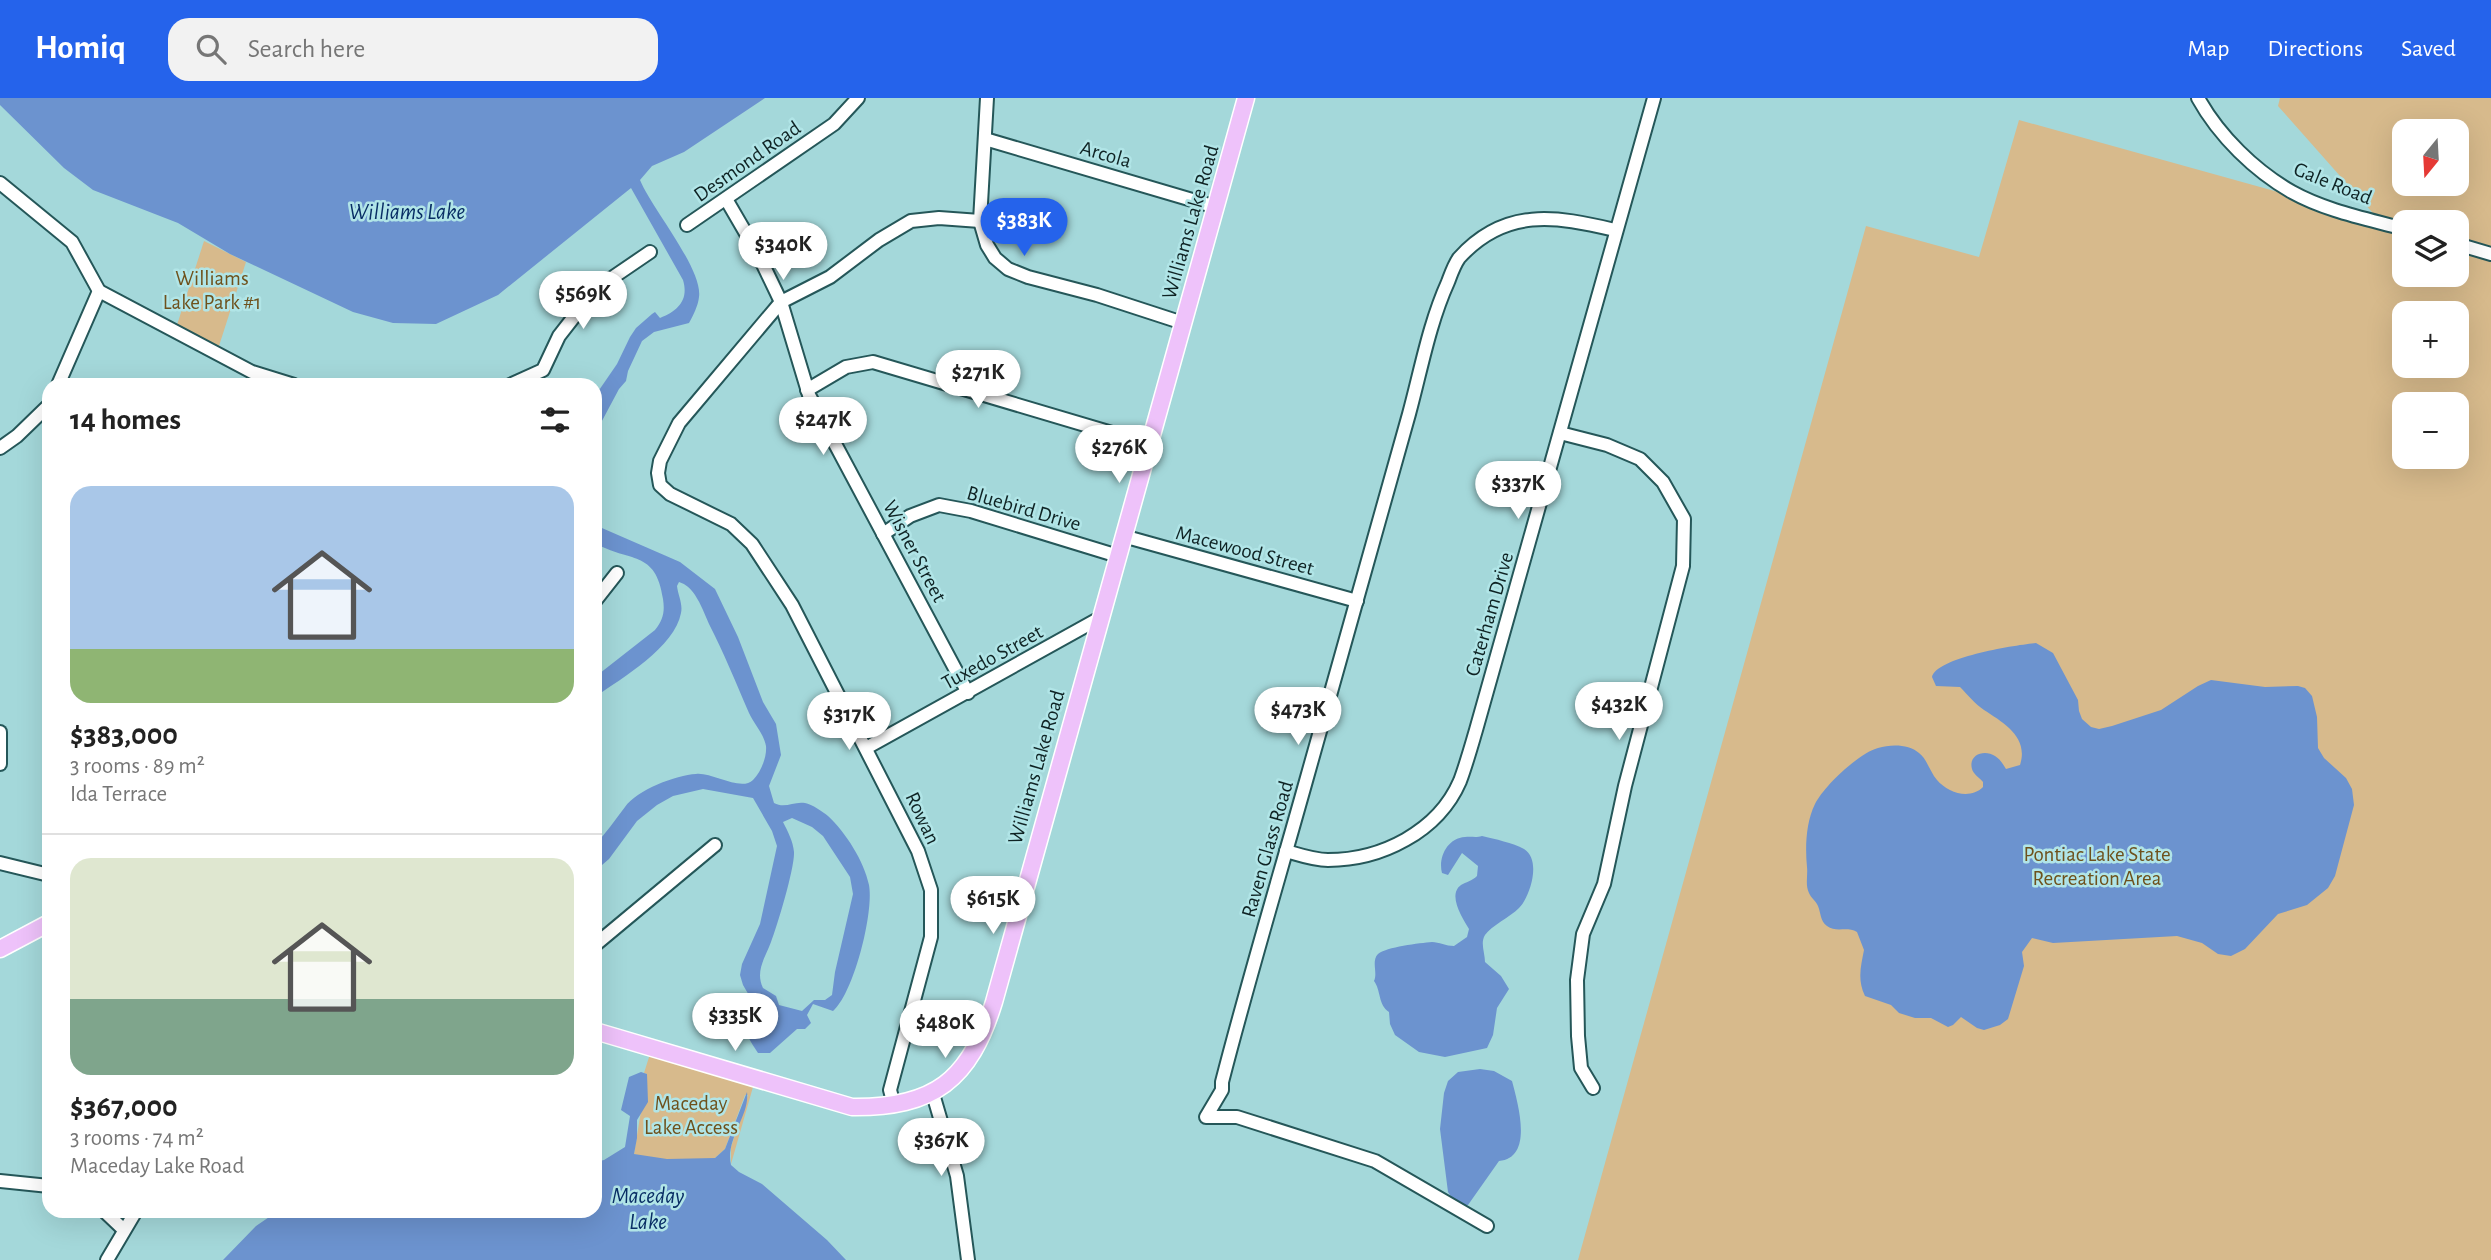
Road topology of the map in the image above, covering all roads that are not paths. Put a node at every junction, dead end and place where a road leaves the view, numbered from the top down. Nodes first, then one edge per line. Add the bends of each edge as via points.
1 (858, 98) edge
2 (987, 98) edge
3 (1246, 98) edge
4 (1654, 98) edge
5 (2198, 98) edge
6 (985, 139) junction
7 (0, 183) edge
8 (726, 199) junction
9 (1216, 206) junction
10 (980, 222) junction
11 (687, 225) dead end
12 (2392, 226) edge
13 (1615, 230) junction
14 (2469, 248) edge
15 (650, 253) dead end
16 (2491, 254) edge
17 (99, 291) junction
18 (781, 302) junction
19 (1183, 323) junction
20 (543, 370) junction
21 (61, 378) edge
22 (272, 378) edge
23 (525, 378) edge
24 (539, 378) edge
25 (807, 390) junction
26 (42, 412) edge
27 (1560, 432) junction
28 (1149, 444) junction
29 (0, 448) edge
30 (883, 534) junction
31 (1123, 536) junction
32 (1118, 556) junction
33 (617, 573) dead end
34 (602, 592) edge
35 (1357, 601) junction
36 (1100, 618) junction
37 (968, 693) junction
38 (0, 732) edge
39 (866, 748) junction
40 (0, 764) edge
41 (715, 845) dead end
42 (1286, 851) junction
43 (0, 863) edge
44 (42, 873) edge
45 (42, 927) edge
46 (602, 939) edge
47 (0, 949) edge
48 (602, 1033) edge
49 (1593, 1088) dead end
50 (933, 1094) junction
51 (894, 1105) junction
52 (0, 1181) edge
53 (42, 1185) edge
54 (111, 1218) edge
55 (132, 1218) edge
56 (1487, 1226) dead end
57 (124, 1230) junction
58 (107, 1260) edge
59 (968, 1260) edge

1 - 8 street, Desmond Road via 834,124
2 - 6 street
3 - 9 main road, Williams Lake Road
4 - 13 street, Caterham Drive
5 - 12 street, Gale Road via 2222,134 2293,192
6 - 9 street, Arcola
6 - 10 street
7 - 17 street via 72,242
8 - 11 street, Desmond Road
8 - 18 street, Wisner Street
9 - 19 main road, Williams Lake Road
10 - 18 street via 911,221 830,277
10 - 19 street via 986,245 1007,270
13 - 27 street, Caterham Drive
13 - 35 street, Raven Glass Road via 1530,219 1506,224 1475,243 1457,261 1423,356
14 - 16 street
15 - 20 street via 584,302 559,335
17 - 21 street
17 - 22 street via 252,372
18 - 25 street, Wisner Street
18 - 39 street, Rowan via 679,424 660,461 660,485 731,524 752,544 792,605
19 - 28 main road, Williams Lake Road
20 - 23 street
20 - 24 street
25 - 28 street via 846,367 873,362
25 - 30 street, Wisner Street
26 - 29 street
27 - 42 street, Caterham Drive via 1459,784 1434,820 1398,845 1359,858 1326,860
27 - 49 street via 1640,459 1663,482 1684,519 1683,566 1604,884 1583,934 1577,980 1578,1036 1581,1068
28 - 31 main road, Williams Lake Road
30 - 32 street, Bluebird Drive via 910,516 939,505
30 - 37 street, Wisner Street
31 - 32 main road, Williams Lake Road
31 - 35 street, Macewood Street
32 - 36 main road, Williams Lake Road
33 - 34 street
35 - 42 street, Raven Glass Road
36 - 37 street, Tuxedo Street
36 - 50 main road, Williams Lake Road via 989,1019 963,1066
37 - 39 street, Tuxedo Street
38 - 40 street
39 - 51 street, Rowan via 918,851 931,890 931,937 890,1090
41 - 46 street
42 - 56 street, Raven Glass Road via 1222,1090 1206,1117 1237,1117 1375,1161
43 - 44 street
45 - 47 main road
48 - 51 main road, Williams Lake Road via 852,1107
50 - 51 main road, Williams Lake Road
50 - 59 street via 957,1176
52 - 53 street
54 - 57 street
55 - 57 street
57 - 58 street

